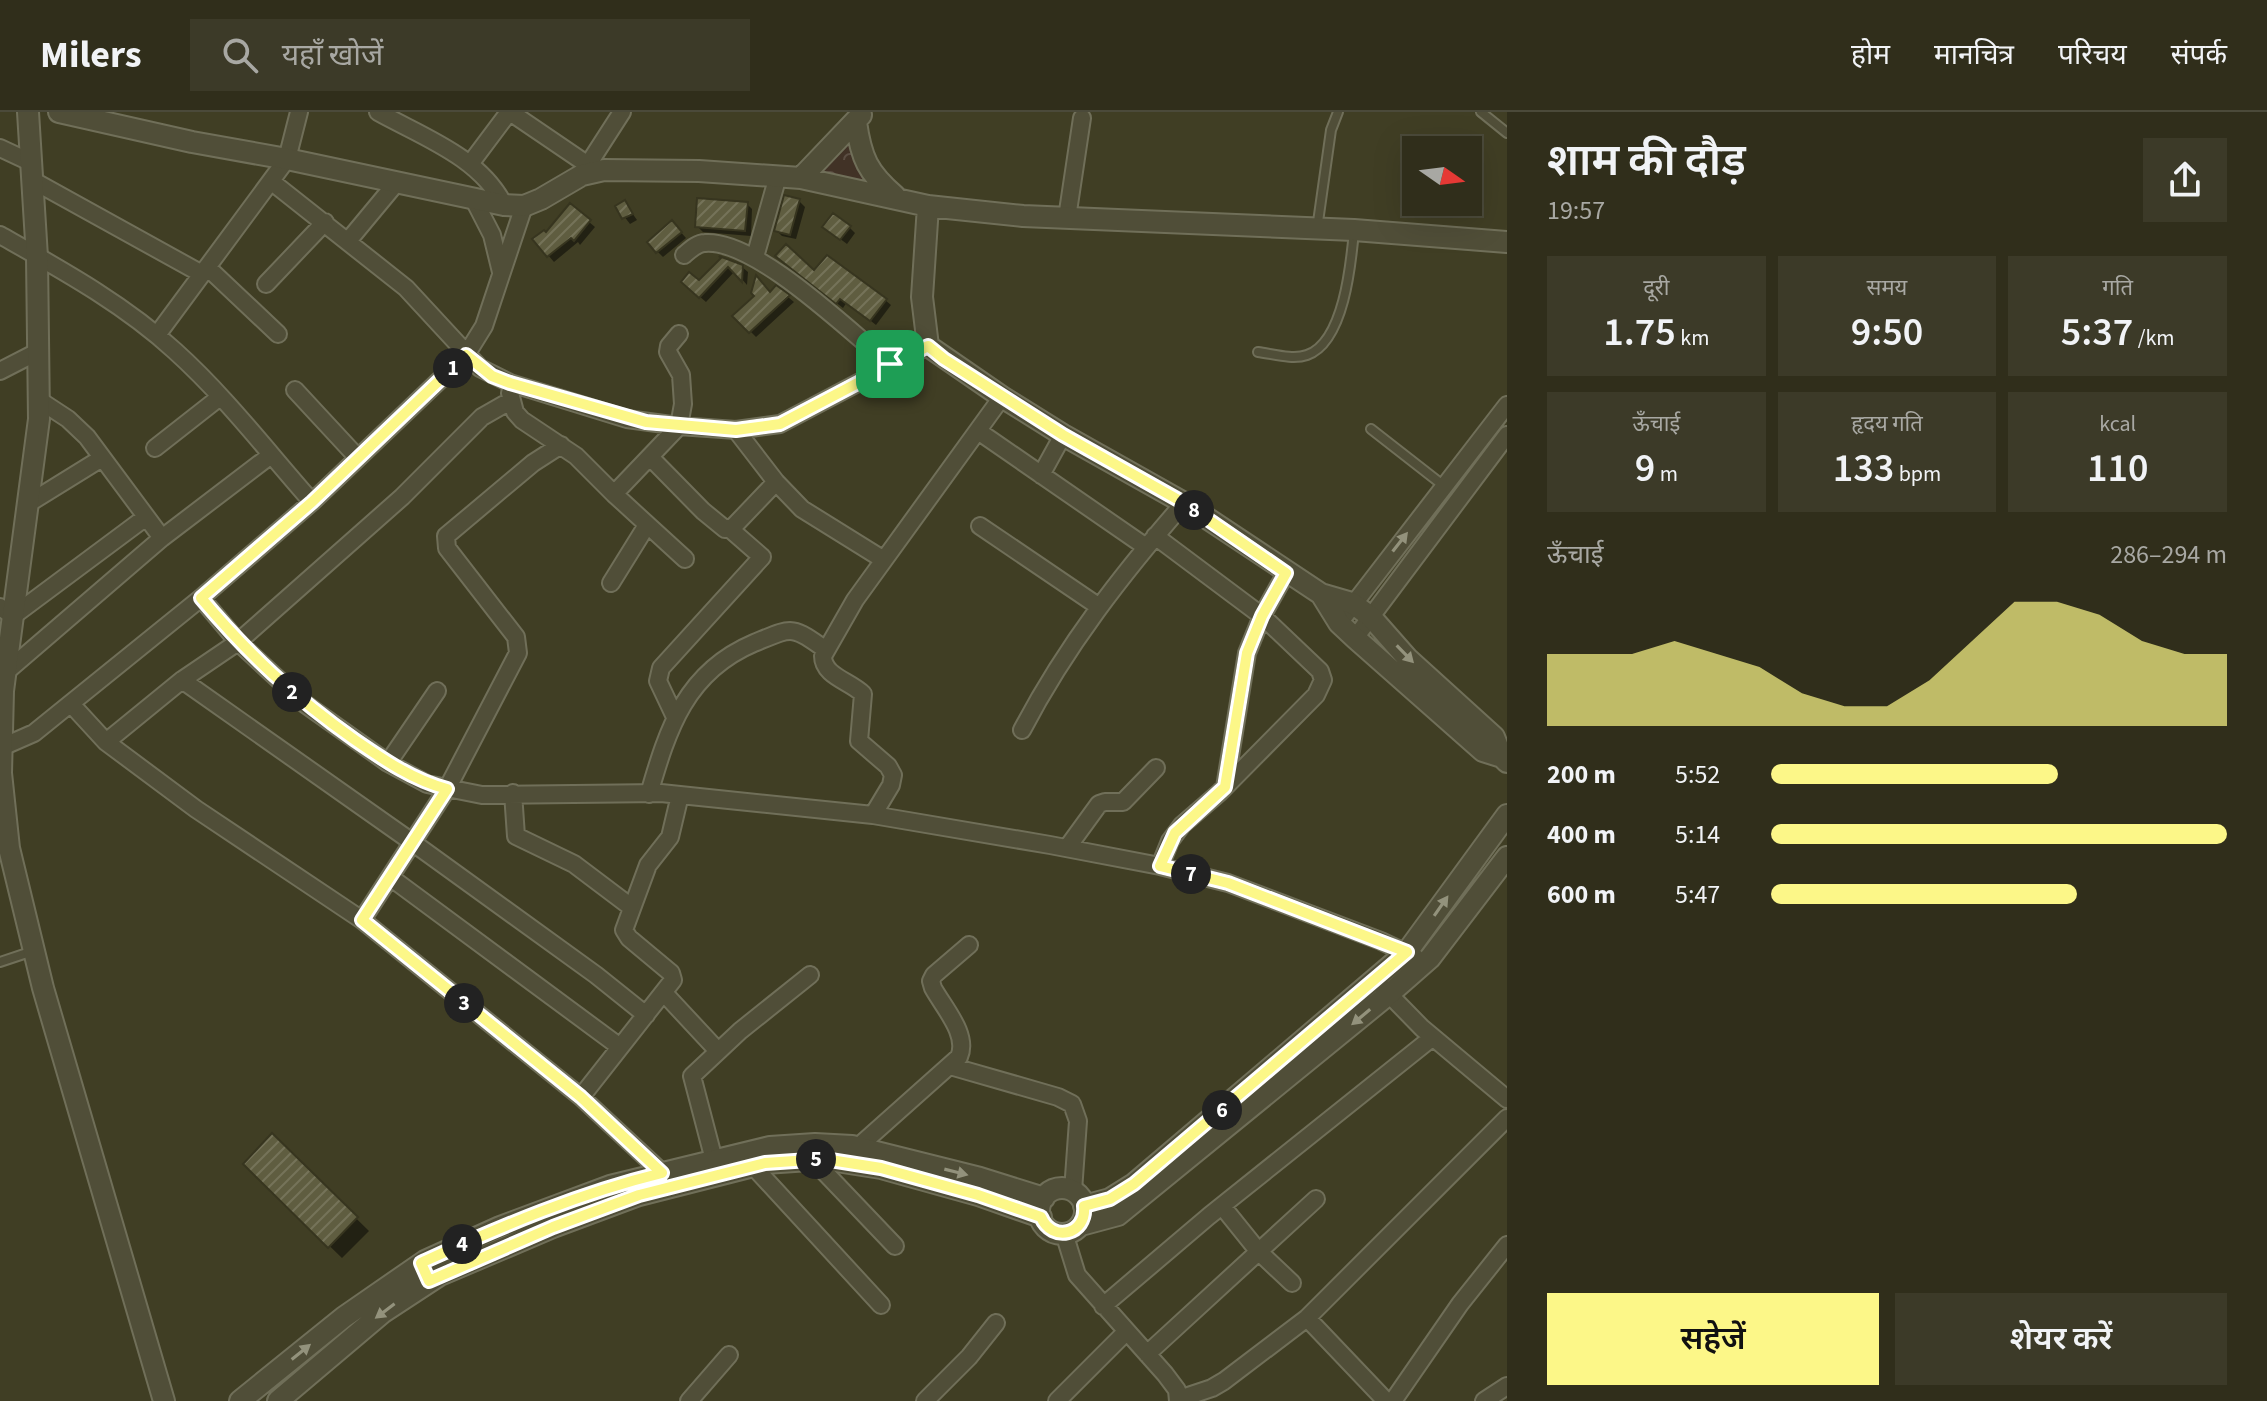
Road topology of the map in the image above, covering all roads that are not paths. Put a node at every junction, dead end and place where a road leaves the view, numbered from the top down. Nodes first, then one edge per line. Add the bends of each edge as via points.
1 (28, 112) edge
2 (59, 112) edge
3 (299, 112) edge
4 (378, 112) edge
5 (509, 112) edge
6 (622, 112) edge
7 (1338, 112) edge
8 (1481, 112) edge
9 (860, 117) edge
10 (1082, 118) dead end
11 (1507, 133) edge
12 (0, 148) edge
13 (287, 159) junction
14 (470, 164) junction
15 (585, 170) junction
16 (31, 171) junction
17 (778, 176) junction
18 (801, 178) junction
19 (272, 182) junction
20 (397, 182) junction
21 (898, 199) junction
22 (474, 200) junction
23 (514, 205) junction
24 (928, 206) junction
25 (1067, 218) junction
26 (325, 222) junction
27 (1317, 229) junction
28 (1354, 230) junction
29 (0, 235) edge
30 (348, 241) junction
31 (1507, 242) edge
32 (684, 255) dead end
33 (37, 257) junction
34 (755, 257) junction
35 (204, 271) junction
36 (502, 274) junction
37 (266, 284) dead end
38 (278, 334) dead end
39 (679, 334) dead end
40 (157, 335) junction
41 (928, 346) junction
42 (39, 351) junction
43 (1258, 352) dead end
44 (466, 355) junction
45 (890, 364) junction
46 (0, 371) edge
47 (510, 383) junction
48 (295, 390) dead end
49 (220, 397) junction
50 (1002, 397) junction
51 (39, 400) junction
52 (510, 401) junction
53 (1507, 405) edge
54 (679, 426) junction
55 (1371, 429) dead end
56 (736, 430) junction
57 (978, 431) junction
58 (1063, 435) junction
59 (1507, 435) edge
60 (561, 445) junction
61 (155, 448) dead end
62 (271, 455) junction
63 (650, 457) junction
64 (102, 458) junction
65 (358, 458) junction
66 (1041, 475) junction
67 (776, 482) junction
68 (1444, 486) junction
69 (614, 494) junction
70 (312, 502) junction
71 (1184, 503) junction
72 (26, 505) junction
73 (146, 517) junction
74 (647, 525) junction
75 (980, 526) dead end
76 (730, 529) junction
77 (162, 538) junction
78 (1150, 541) junction
79 (685, 559) dead end
80 (884, 560) junction
81 (1286, 573) junction
82 (611, 583) dead end
83 (1321, 594) junction
84 (201, 598) junction
85 (1352, 603) junction
86 (1098, 606) junction
87 (6, 612) edge
88 (1262, 616) junction
89 (1371, 617) junction
90 (1339, 623) junction
91 (1355, 638) junction
92 (238, 642) junction
93 (826, 650) junction
94 (6, 672) junction
95 (182, 680) junction
96 (437, 691) dead end
97 (72, 705) junction
98 (675, 717) junction
99 (1022, 730) dead end
100 (106, 742) junction
101 (2, 747) edge
102 (1504, 760) edge
103 (388, 763) junction
104 (1156, 768) dead end
105 (1225, 787) junction
106 (447, 789) junction
107 (513, 793) junction
108 (649, 794) junction
109 (680, 795) junction
110 (873, 815) junction
111 (1507, 815) edge
112 (412, 842) junction
113 (1067, 848) junction
114 (1507, 857) edge
115 (1160, 866) junction
116 (390, 877) junction
117 (631, 907) junction
118 (362, 920) junction
119 (969, 945) dead end
120 (34, 951) junction
121 (1415, 957) junction
122 (0, 962) edge
123 (810, 975) dead end
124 (1382, 987) junction
125 (664, 993) junction
126 (646, 1015) junction
127 (1433, 1037) junction
128 (620, 1047) junction
129 (718, 1051) junction
130 (950, 1066) junction
131 (581, 1097) junction
132 (1507, 1099) edge
133 (1507, 1118) edge
134 (858, 1147) junction
135 (714, 1160) junction
136 (813, 1160) junction
137 (753, 1166) junction
138 (670, 1179) junction
139 (1316, 1199) dead end
140 (1222, 1206) junction
141 (1042, 1207) junction
142 (1075, 1214) junction
143 (1507, 1245) edge
144 (895, 1246) dead end
145 (1259, 1252) junction
146 (425, 1272) junction
147 (1292, 1283) dead end
148 (881, 1305) dead end
149 (1103, 1306) junction
150 (1307, 1318) junction
151 (996, 1323) dead end
152 (1126, 1332) junction
153 (1147, 1354) junction
154 (729, 1355) dead end
155 (1507, 1386) edge
156 (1178, 1400) edge
157 (164, 1401) edge
158 (240, 1401) edge
159 (278, 1401) edge
160 (689, 1401) edge
161 (925, 1401) edge
162 (1057, 1401) edge
163 (1386, 1401) edge
164 (1393, 1401) edge
165 (1484, 1401) edge

1 - 16 street
2 - 13 street
3 - 13 street
4 - 14 street
5 - 14 street
5 - 15 street
6 - 15 street
7 - 27 lane
8 - 11 lane
9 - 18 street
9 - 21 street via 860,148 867,166
10 - 25 street
12 - 16 street
13 - 19 street
13 - 20 street
14 - 23 street
15 - 17 street
15 - 23 street via 541,199
16 - 33 street
16 - 35 street
17 - 18 street
17 - 34 street
18 - 21 street
19 - 26 street
19 - 35 street
20 - 22 street
20 - 30 street
21 - 24 street
22 - 23 street
22 - 36 street via 492,235
23 - 36 street
24 - 25 street
24 - 41 street via 922,297
25 - 27 street
26 - 30 street
26 - 37 street
27 - 28 street
28 - 31 street
28 - 43 lane via 1347,293 1322,345 1299,357
29 - 33 street
30 - 44 street via 406,288
32 - 34 street via 713,243
33 - 40 street
33 - 42 street
34 - 45 street
35 - 38 street
35 - 40 street
36 - 44 street via 484,326
39 - 54 street via 668,352 681,375
40 - 49 street
41 - 45 street
41 - 50 street
42 - 46 street
42 - 51 street
44 - 47 street
44 - 65 street
45 - 56 street via 780,424
47 - 52 street
47 - 54 street via 627,419
48 - 65 street
49 - 61 street
49 - 62 street
50 - 57 street
50 - 58 street
51 - 64 street via 81,431
51 - 72 street
52 - 60 street via 522,420
52 - 92 street via 482,417 402,497
53 - 68 street
54 - 56 street
54 - 63 street
55 - 68 lane
56 - 67 street
57 - 66 street
57 - 80 street
58 - 66 street
58 - 71 street
59 - 89 street
60 - 69 street
60 - 106 street via 444,540 519,646
62 - 70 street
62 - 77 street
63 - 69 street
63 - 76 street via 703,511
64 - 72 street
64 - 73 street
65 - 70 street
66 - 78 street
67 - 76 street
67 - 80 street via 815,519
85 -> 68 street
69 - 74 street
70 - 84 street
71 - 78 street
71 - 81 street
72 - 87 street
73 - 77 street
73 - 87 street
74 - 79 street
74 - 82 street
75 - 86 street
76 - 98 street via 762,557 661,668 658,681
77 - 94 street
78 - 86 street
78 - 88 street
80 - 93 street
81 - 83 street
81 - 88 street
83 - 85 street
83 - 90 street
84 - 92 street
84 - 97 street
85 - 89 street
85 - 90 street
86 - 99 street
87 - 94 street
88 - 105 street via 1247,653
88 - 105 street via 1320,671 1323,680 1316,695
89 - 91 street
89 -> 102 street via 1408,659 1494,737
90 - 91 street
91 - 102 street via 1483,751
92 - 95 street
92 - 103 street via 305,704
93 - 98 street via 794,630 739,649 709,671
93 - 110 street via 823,661 828,670 863,694 859,741 893,775
94 - 101 street
95 - 100 street
95 - 112 street
96 - 103 street
97 - 100 street
97 - 101 street via 34,733
98 - 108 street
100 - 118 street
101 - 120 street via 9,848
103 - 106 street
104 - 113 street via 1123,802 1099,804
105 - 115 street via 1175,833
106 - 107 street
106 - 112 street
107 - 108 street
107 - 117 street via 516,836 574,864
108 - 109 street
109 - 110 street
109 - 117 street via 670,837 648,865
110 - 113 street
121 -> 111 street
112 - 116 street
112 - 126 street
113 - 115 street
114 - 121 street via 1460,922
115 - 121 street via 1228,883
116 - 118 street
116 - 128 street
117 - 125 street via 625,933 673,975
118 - 131 street
119 - 130 street via 931,981 963,1044
120 - 122 lane
120 - 157 street
121 - 124 street
123 - 129 street
124 - 127 street
124 - 142 street via 1134,1184
125 - 126 street
125 - 129 street
126 - 128 street
127 - 132 street
127 - 140 street
128 - 131 street
129 - 135 street via 692,1076
130 - 134 street
130 - 142 street via 1072,1104 1078,1121
131 - 138 street
133 - 150 street
134 - 135 street via 770,1147
134 -> 141 street via 980,1178
135 - 138 street
136 - 137 street
136 - 141 street via 881,1168
136 - 144 street
137 - 138 street
137 - 148 street
138 - 146 street
139 - 145 street
140 - 145 street
140 - 149 street
141 - 142 street via 1047,1228
141 - 142 street via 1060,1188
142 - 149 street via 1077,1275
143 - 164 street
145 - 147 street
145 - 153 street
158 -> 146 street via 344,1317
146 -> 159 street
149 - 152 street
150 - 156 street via 1224,1381
150 - 163 street
151 - 161 street
152 - 153 street
152 - 162 street
153 - 156 street via 1177,1390
154 - 160 street
155 - 165 street

